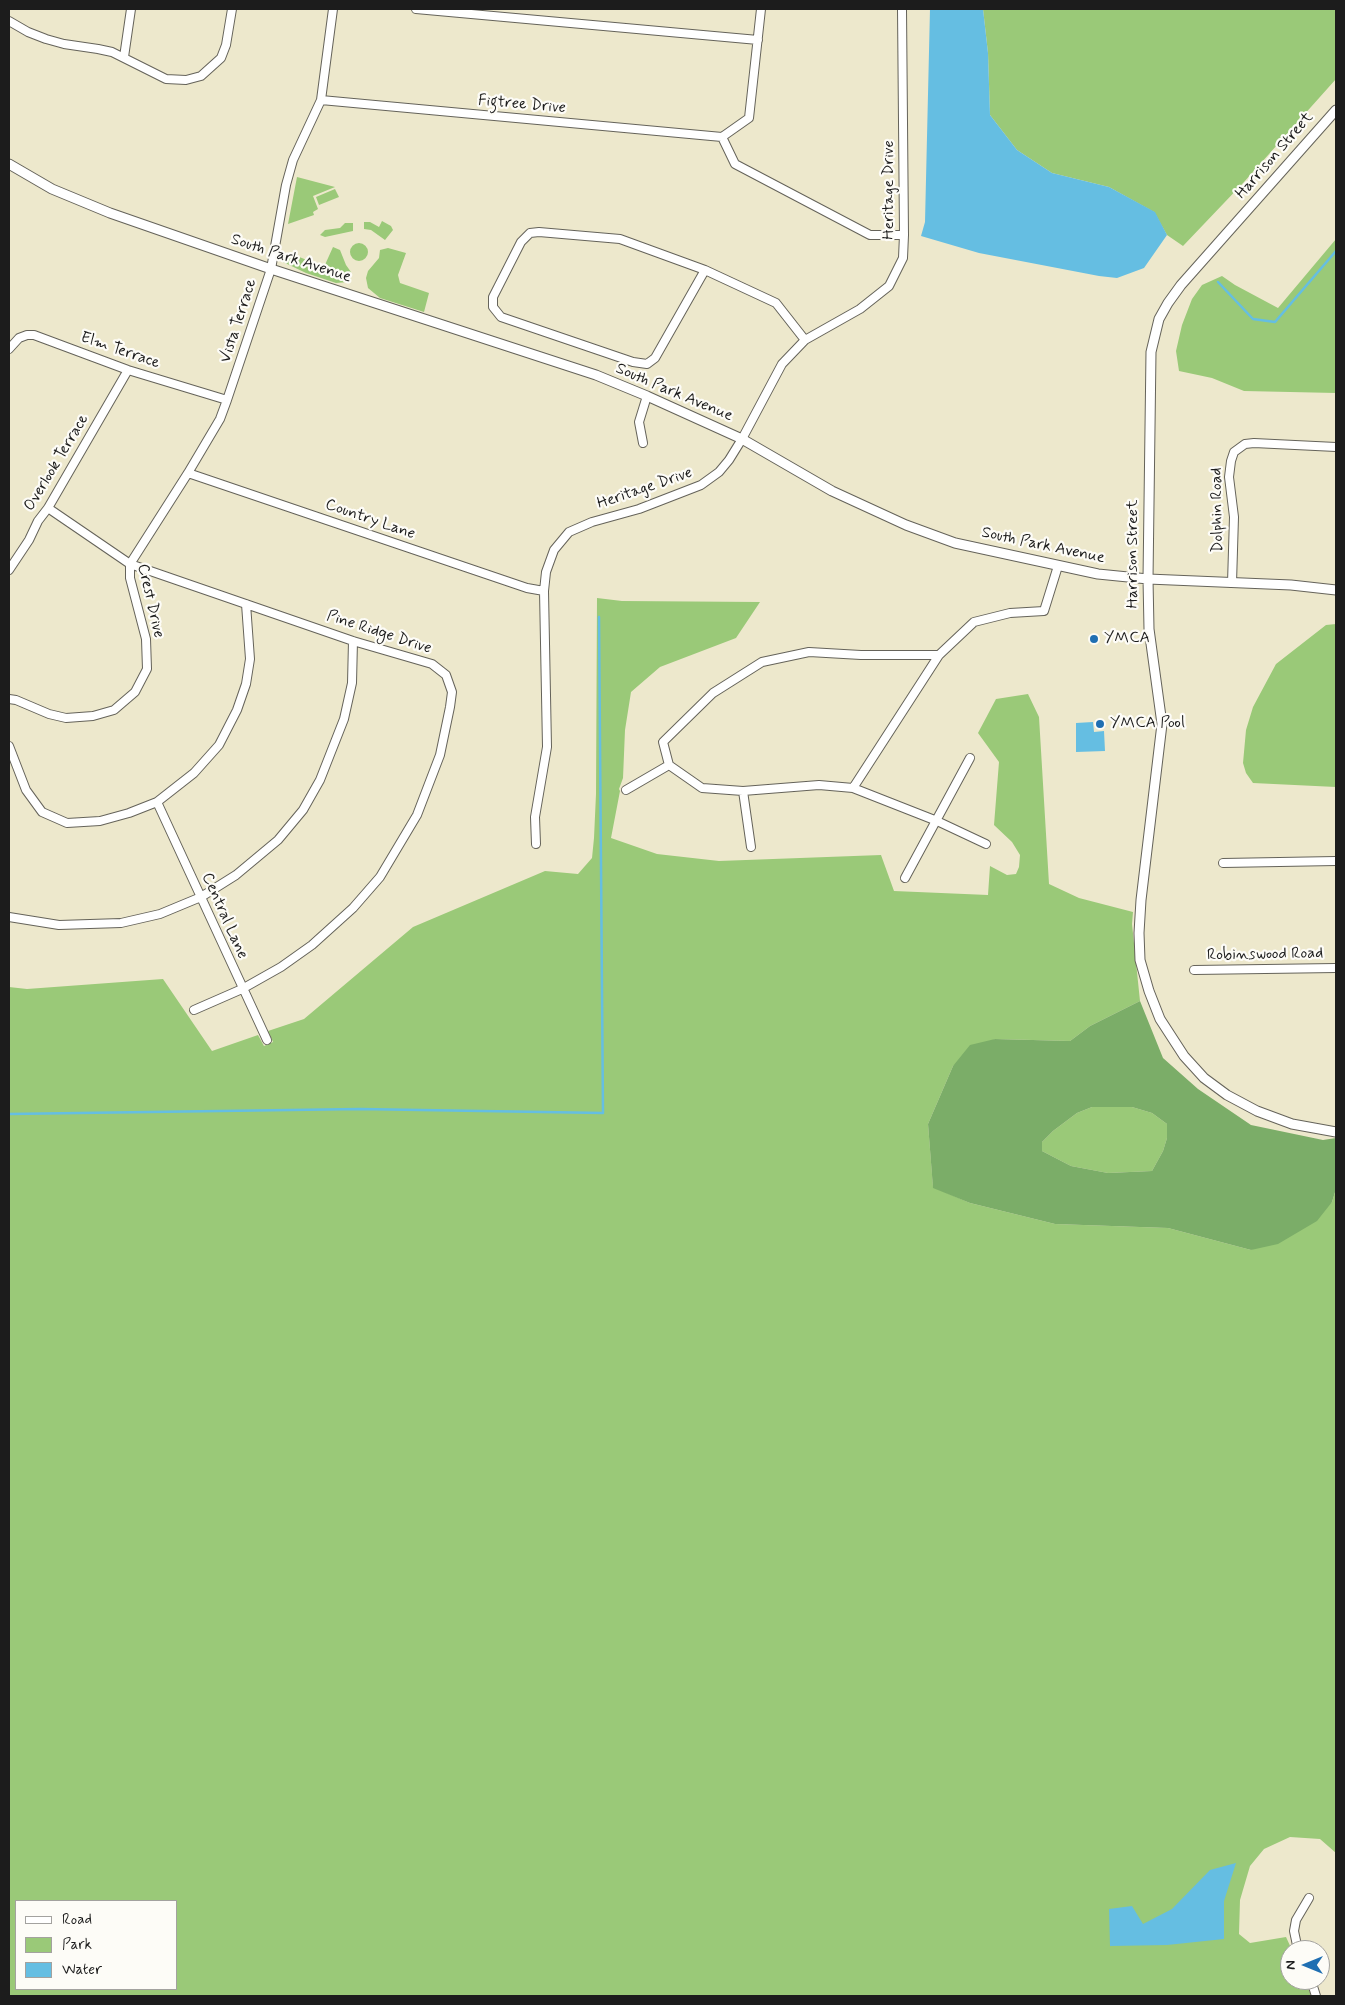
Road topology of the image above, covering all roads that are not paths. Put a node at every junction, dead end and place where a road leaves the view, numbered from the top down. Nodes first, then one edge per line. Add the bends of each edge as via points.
1 (131, 9) edge
2 (232, 9) edge
3 (333, 9) edge
4 (416, 9) edge
5 (761, 9) edge
6 (902, 9) edge
7 (9, 21) edge
8 (758, 40) junction
9 (124, 57) junction
10 (321, 100) junction
11 (1336, 110) edge
12 (722, 137) junction
13 (9, 164) edge
14 (904, 235) junction
15 (271, 269) junction
16 (705, 270) junction
17 (805, 340) junction
18 (9, 349) edge
19 (128, 370) junction
20 (647, 396) junction
21 (227, 400) junction
22 (742, 438) junction
23 (643, 443) dead end
24 (1336, 447) edge
25 (188, 473) junction
26 (48, 508) junction
27 (130, 564) junction
28 (1058, 566) junction
29 (9, 570) edge
30 (1148, 579) junction
31 (1232, 583) junction
32 (544, 590) junction
33 (1336, 590) edge
34 (246, 604) junction
35 (353, 641) junction
36 (939, 655) junction
37 (9, 699) edge
38 (9, 746) edge
39 (970, 758) dead end
40 (669, 765) junction
41 (853, 788) junction
42 (626, 790) dead end
43 (742, 791) junction
44 (157, 802) junction
45 (937, 821) junction
46 (536, 844) dead end
47 (986, 844) dead end
48 (751, 848) dead end
49 (1336, 862) edge
50 (1223, 863) dead end
51 (905, 878) dead end
52 (201, 897) junction
53 (9, 917) edge
54 (1336, 968) edge
55 (1194, 970) dead end
56 (242, 989) junction
57 (194, 1010) dead end
58 (266, 1040) dead end
59 (1336, 1132) edge
60 (1309, 1898) dead end
61 (1296, 1940) edge

1 - 9 street
2 - 9 street via 223,52 216,64 200,76 186,80 166,78
3 - 10 street, Vista Terrace
4 - 8 street
5 - 8 street
6 - 14 street, Heritage Drive
7 - 9 street via 46,39
8 - 12 street via 749,118
10 - 12 street, Figtree Drive
10 - 15 street, Vista Terrace via 293,160
11 - 30 street, Harrison Street via 1181,285 1159,320 1151,352
12 - 14 street via 735,164 870,235
13 - 15 street, South Park Avenue via 52,189 110,213
14 - 17 street, Heritage Drive via 903,258 889,286 860,309
15 - 20 street, South Park Avenue via 587,372
15 - 21 street, Vista Terrace
16 - 16 street via 620,239 534,232 521,242 492,302 494,311 501,317 646,364 655,358
16 - 17 street via 776,303
17 - 22 street, Heritage Drive via 782,364
18 - 19 street, Elm Terrace via 18,338 34,335
19 - 21 street, Elm Terrace
19 - 26 street, Overlook Terrace
20 - 22 street, South Park Avenue
20 - 23 street via 639,422
21 - 25 street, Vista Terrace via 220,419
22 - 28 street, South Park Avenue via 832,490 906,525 955,543
22 - 32 street, Heritage Drive via 729,460 701,485 569,532 554,550
24 - 31 street, Dolphin Road via 1254,443 1244,444 1234,452 1230,477 1234,517
25 - 27 street, Vista Terrace
25 - 32 street, Country Lane via 527,588
26 - 27 street, Crest Drive
26 - 29 street, Overlook Terrace
27 - 34 street, Pine Ridge Drive
27 - 37 street, Crest Drive via 130,578 146,639 147,670 135,692 114,710 66,718
28 - 30 street, South Park Avenue
28 - 36 street via 1044,611 1010,613 974,622
30 - 31 street, South Park Avenue
30 - 59 street, Harrison Street via 1149,629 1162,724 1141,900 1140,960 1149,991 1160,1019 1184,1056 1204,1078 1257,1111 1292,1124
31 - 33 street, South Park Avenue
32 - 46 street, Heritage Drive via 547,747 535,817
34 - 35 street, Pine Ridge Drive
34 - 44 street via 250,659 237,710 219,745 194,773
35 - 52 street via 352,683 344,719 320,780 303,810 278,840 236,875
35 - 56 street, Pine Ridge Drive via 432,664 446,675 452,692 440,755 417,815 380,877 353,908 312,945
36 - 40 street via 809,652 762,662 713,693 664,742
36 - 41 street
38 - 44 street via 26,790 42,812 67,823 100,821
39 - 45 street
40 - 42 street
40 - 43 street via 702,788
41 - 43 street via 819,785
41 - 45 street
43 - 48 street
44 - 52 street, Central Lane
45 - 47 street
45 - 51 street
49 - 50 street
52 - 53 street via 160,914 121,923 58,925
52 - 56 street, Central Lane
54 - 55 street, Robinswood Road
56 - 57 street, Pine Ridge Drive
56 - 58 street, Central Lane
60 - 61 street via 1296,1920

